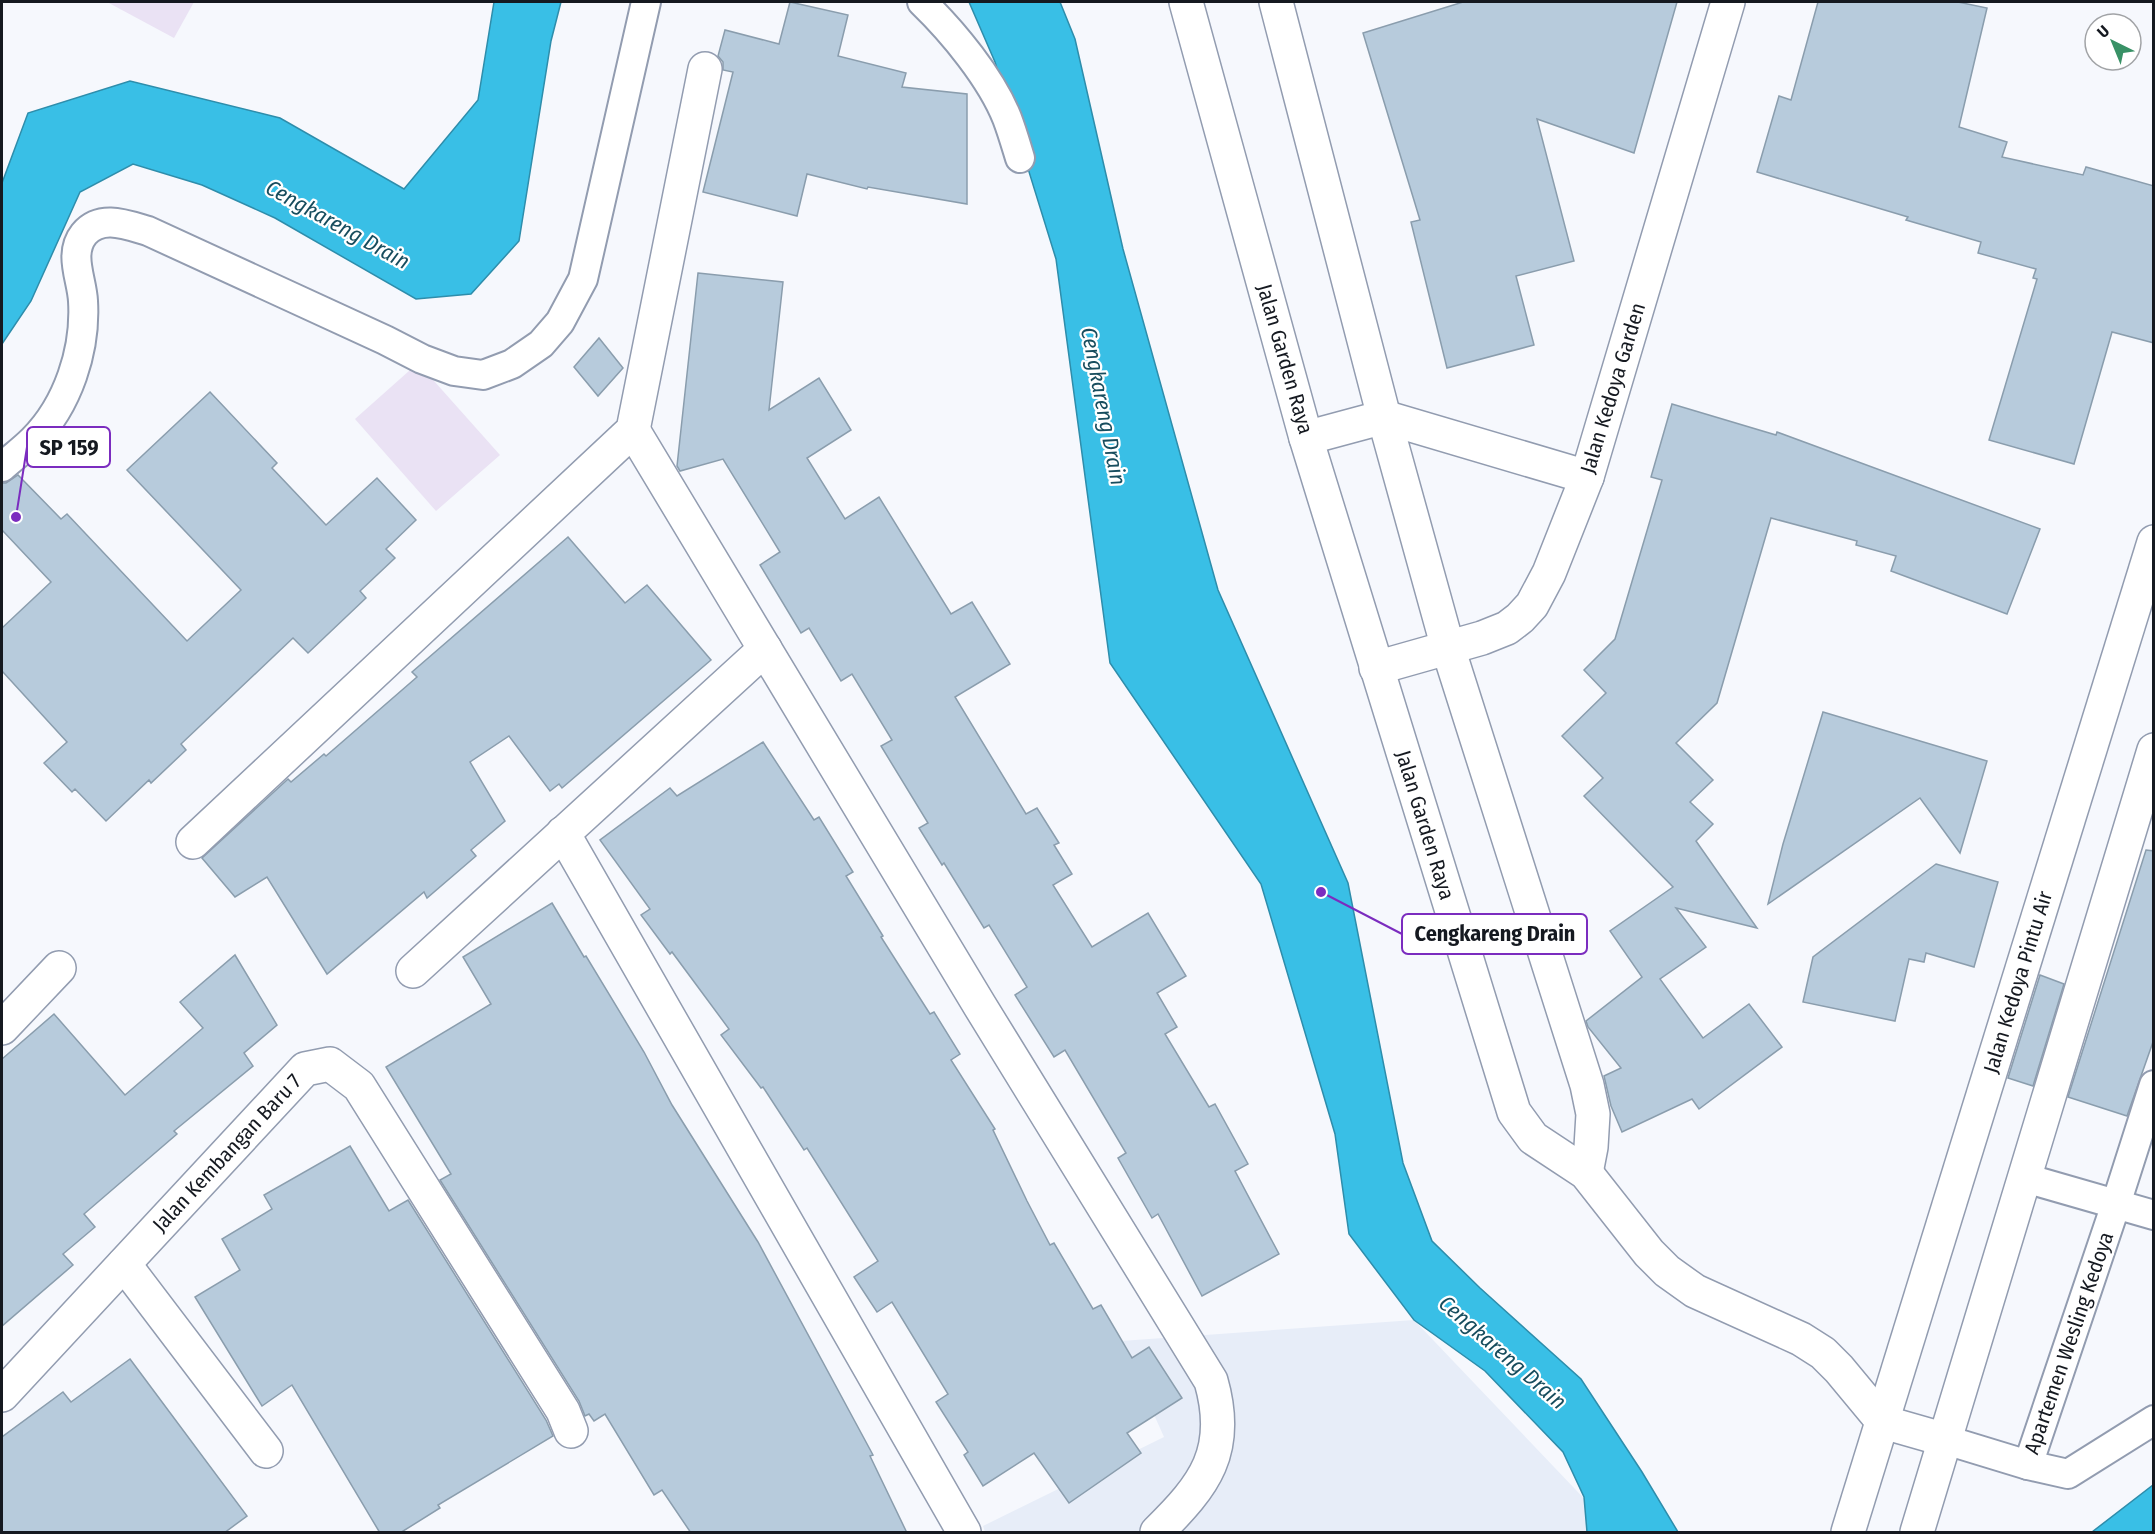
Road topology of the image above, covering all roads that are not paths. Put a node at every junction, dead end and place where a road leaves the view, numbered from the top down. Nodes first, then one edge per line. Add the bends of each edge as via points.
1 (645, 2) edge
2 (922, 2) edge
3 (1186, 2) edge
4 (1276, 2) edge
5 (1728, 2) edge
6 (705, 69) dead end
7 (1020, 158) dead end
8 (1384, 417) junction
9 (633, 430) junction
10 (1306, 438) junction
11 (2, 467) edge
12 (1587, 477) junction
13 (2154, 542) edge
14 (1448, 648) junction
15 (765, 649) junction
16 (1376, 668) junction
17 (2154, 750) edge
18 (563, 833) junction
19 (193, 842) dead end
20 (59, 968) dead end
21 (413, 971) dead end
22 (2, 1028) edge
23 (2154, 1085) edge
24 (1586, 1173) junction
25 (2025, 1178) junction
26 (2116, 1204) junction
27 (2154, 1215) edge
28 (124, 1264) junction
29 (2, 1395) edge
30 (2154, 1420) edge
31 (1883, 1422) junction
32 (571, 1431) dead end
33 (1946, 1440) junction
34 (266, 1451) dead end
35 (2028, 1465) junction
36 (964, 1533) edge
37 (1157, 1533) edge
38 (1848, 1533) edge
39 (1917, 1533) edge

1 - 11 lane via 584,279 560,322 541,344 512,364 483,375 454,371 148,231 111,222 97,224 84,234 77,247 84,300 82,344 65,396 34,439
2 - 7 lane via 940,18 979,69 1006,117
3 - 10 street, Jalan Garden Raya
4 - 8 street
5 - 12 street, Jalan Kedoya Garden
6 - 9 street
8 - 10 street
8 - 12 street
8 - 14 street
9 - 15 street
9 - 19 street
10 - 16 street, Jalan Garden Raya
12 - 14 street, Jalan Kedoya Garden via 1532,605 1507,628
13 - 31 street, Jalan Kedoya Pintu Air
14 - 16 street, Jalan Kedoya Garden
14 - 24 street via 1587,1085 1593,1114
15 - 18 street
15 - 37 street via 1211,1382 1220,1426 1216,1449 1207,1473
16 - 24 street, Jalan Garden Raya via 1514,1112 1533,1138
17 - 25 street
18 - 21 street
18 - 36 street
20 - 22 street
23 - 26 lane, Apartemen Wesling Kedoya
24 - 31 street via 1666,1271 1695,1291 1801,1339 1823,1353
25 - 26 lane
25 - 33 street
26 - 27 lane
26 - 35 lane, Apartemen Wesling Kedoya
28 - 29 street, Jalan Kembangan Baru 7
28 - 32 street, Jalan Kembangan Baru 7 via 305,1069 330,1064 359,1086 563,1411
28 - 34 street
30 - 35 lane, Apartemen Wesling Kedoya via 2068,1474
31 - 33 street
31 - 38 street, Jalan Kedoya Pintu Air
33 - 35 lane
33 - 39 street

